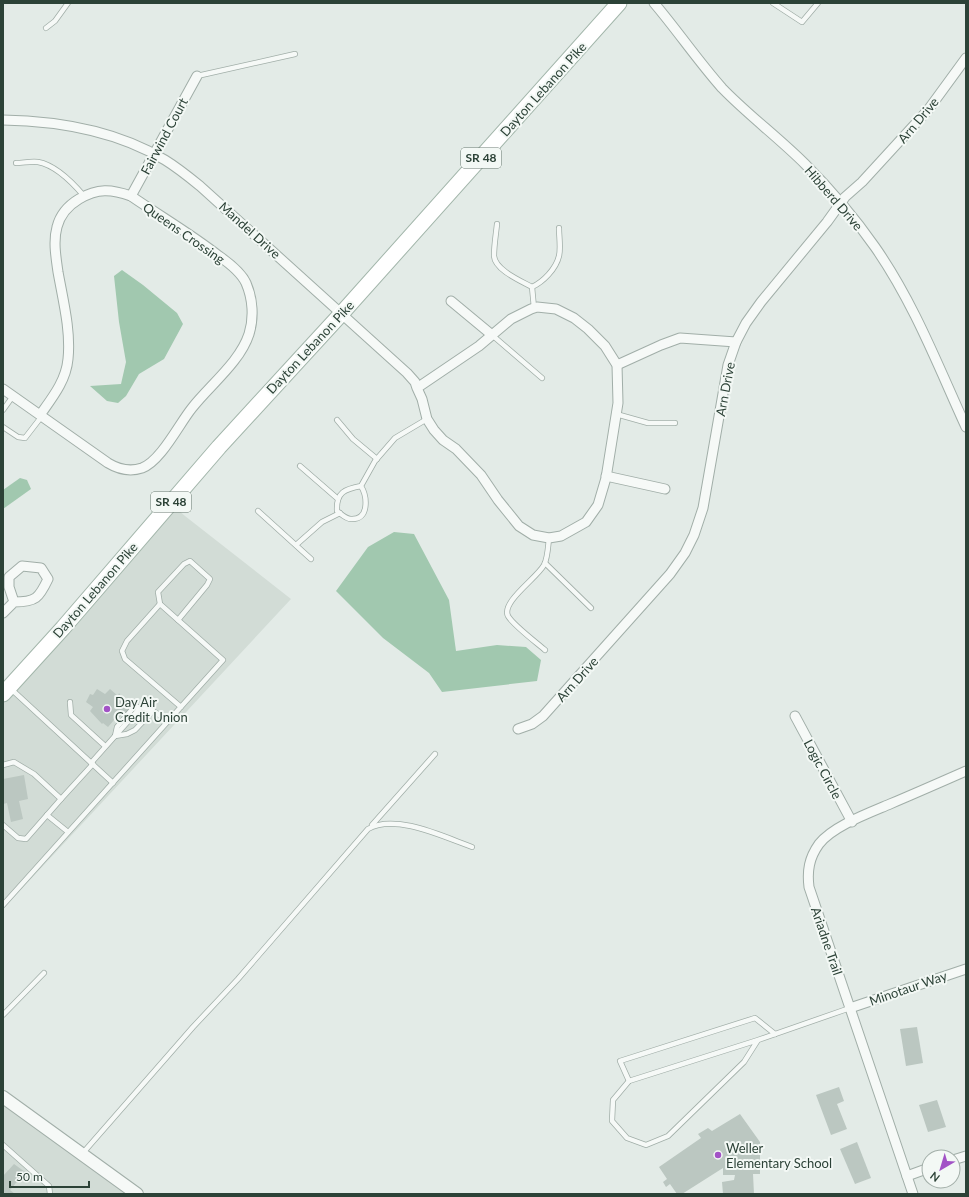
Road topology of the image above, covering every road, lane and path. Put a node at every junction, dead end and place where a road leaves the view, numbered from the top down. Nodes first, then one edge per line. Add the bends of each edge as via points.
1 (68, 3) edge
2 (619, 3) edge
3 (654, 3) edge
4 (774, 3) edge
5 (818, 3) edge
6 (46, 28) dead end
7 (296, 54) dead end
8 (966, 58) edge
9 (197, 76) joint
10 (3, 120) edge
11 (154, 154) junction
12 (16, 163) dead end
13 (84, 196) junction
14 (131, 196) junction
15 (840, 203) junction
16 (497, 224) dead end
17 (559, 228) dead end
18 (532, 286) junction
19 (451, 301) dead end
20 (534, 308) junction
21 (342, 313) junction
22 (492, 336) junction
23 (736, 342) junction
24 (617, 365) junction
25 (542, 378) dead end
26 (418, 388) junction
27 (3, 389) edge
28 (13, 396) junction
29 (3, 410) edge
30 (616, 414) junction
31 (41, 416) junction
32 (427, 419) junction
33 (338, 420) dead end
34 (675, 423) dead end
35 (3, 427) edge
36 (966, 427) edge
37 (377, 459) junction
38 (300, 466) dead end
39 (606, 476) junction
40 (362, 486) junction
41 (665, 489) dead end
42 (338, 499) junction
43 (258, 511) dead end
44 (340, 512) junction
45 (549, 538) junction
46 (296, 545) junction
47 (311, 559) dead end
48 (545, 563) junction
49 (14, 602) junction
50 (160, 604) junction
51 (591, 608) dead end
52 (3, 613) edge
53 (178, 620) junction
54 (545, 650) dead end
55 (5, 688) edge
56 (70, 702) dead end
57 (181, 707) junction
58 (153, 711) junction
59 (795, 716) dead end
60 (169, 721) junction
61 (518, 729) dead end
62 (116, 736) junction
63 (105, 746) junction
64 (435, 754) dead end
65 (92, 763) junction
66 (3, 765) edge
67 (966, 771) edge
68 (113, 783) junction
69 (60, 799) junction
70 (47, 815) junction
71 (852, 822) junction
72 (3, 825) edge
73 (370, 828) junction
74 (68, 832) junction
75 (472, 847) dead end
76 (3, 905) edge
77 (966, 969) edge
78 (44, 973) dead end
79 (850, 1008) junction
80 (3, 1015) edge
81 (775, 1034) junction
82 (758, 1040) junction
83 (629, 1081) junction
84 (3, 1097) edge
85 (3, 1145) edge
86 (82, 1154) junction
87 (921, 1171) edge
88 (907, 1176) junction
89 (50, 1194) edge
90 (137, 1194) edge
91 (913, 1194) edge

1 - 6 lane via 55,21
2 - 21 main road, Dayton Lebanon Pike / SR 48
3 - 15 street, Hibberd Drive via 722,87 804,163
4 - 5 lane via 802,22
7 - 9 lane
8 - 15 street, Arn Drive via 928,110
9 - 11 street, Fairwind Court
10 - 11 street, Mandel Drive via 31,120 80,128 112,137
11 - 14 street, Fairwind Court
11 - 21 street, Mandel Drive via 200,186
12 - 13 lane via 39,162 59,172
13 - 14 street, Queens Crossing via 104,190
13 - 31 street, Queens Crossing via 66,209 57,227 56,258 68,337 68,357 63,379
14 - 31 street, Queens Crossing via 209,248 243,277 252,305 252,318 245,344 193,407 160,454 143,468 133,470 108,463
15 - 23 street, Arn Drive via 761,302
15 - 36 street, Hibberd Drive via 875,247 904,293
16 - 18 lane via 494,258 513,278
17 - 18 lane via 559,256 554,267 539,284
18 - 20 lane
19 - 22 street
20 - 22 street via 511,319
20 - 24 street via 556,309 574,318 604,346
21 - 26 street, Mandel Drive via 407,373
21 - 55 main road, Dayton Lebanon Pike / SR 48 via 219,447 62,628
22 - 25 lane
22 - 26 street
23 - 24 street via 680,338
23 - 61 street, Arn Drive via 728,366 703,508 694,535 684,553 670,574 543,716 532,724
24 - 30 street
26 - 32 street, Mandel Drive
27 - 28 street, Queens Crossing
28 - 29 lane
28 - 31 street, Queens Crossing
30 - 34 lane via 648,423
30 - 39 street
31 - 35 lane via 25,438 18,437
32 - 37 lane via 395,438
32 - 45 street, Mandel Drive via 443,440 456,449 481,475 519,526 533,535
33 - 37 lane via 353,439
37 - 40 lane
38 - 42 lane
39 - 41 street
39 - 45 street via 598,505 586,522 561,536
40 - 42 lane via 346,490
40 - 44 lane via 366,502 364,512 351,519
42 - 44 lane
43 - 46 lane
44 - 46 lane via 322,522
45 - 48 lane
46 - 47 lane
48 - 51 lane
48 - 54 lane via 519,591 507,610 514,623
49 - 49 street via 27,602 40,594 48,579 41,568 22,566 9,576 9,587
49 - 52 street
50 - 53 lane
50 - 53 lane via 158,592 184,564 190,561 210,579
50 - 57 lane via 127,641 122,651 125,658
53 - 57 lane via 224,660
55 - 65 lane
56 - 63 lane via 71,714
57 - 60 lane
58 - 60 lane
58 - 62 lane via 135,730
58 - 62 lane via 141,707
59 - 71 street, Logic Circle
60 - 68 lane
62 - 63 lane
63 - 65 lane
64 - 73 lane
65 - 68 lane
65 - 69 lane
66 - 69 lane via 14,762 34,774
67 - 71 street, Ariadne Trail
68 - 74 lane
69 - 70 lane
70 - 72 lane via 26,839 18,838
70 - 74 lane
71 - 79 street, Ariadne Trail via 830,833 819,844 807,874 809,887
73 - 75 lane via 383,823 396,823
73 - 86 lane
74 - 76 lane
77 - 79 street, Minotaur Way
78 - 80 lane
79 - 81 lane
79 - 88 street, Ariadne Trail
81 - 82 lane
81 - 83 lane via 755,1018 620,1061
82 - 83 lane
82 - 83 lane via 744,1062 668,1136 646,1145 627,1138 612,1121 613,1100
84 - 86 street
85 - 89 lane via 49,1186
86 - 90 street
87 - 88 street
88 - 91 street, Ariadne Trail

